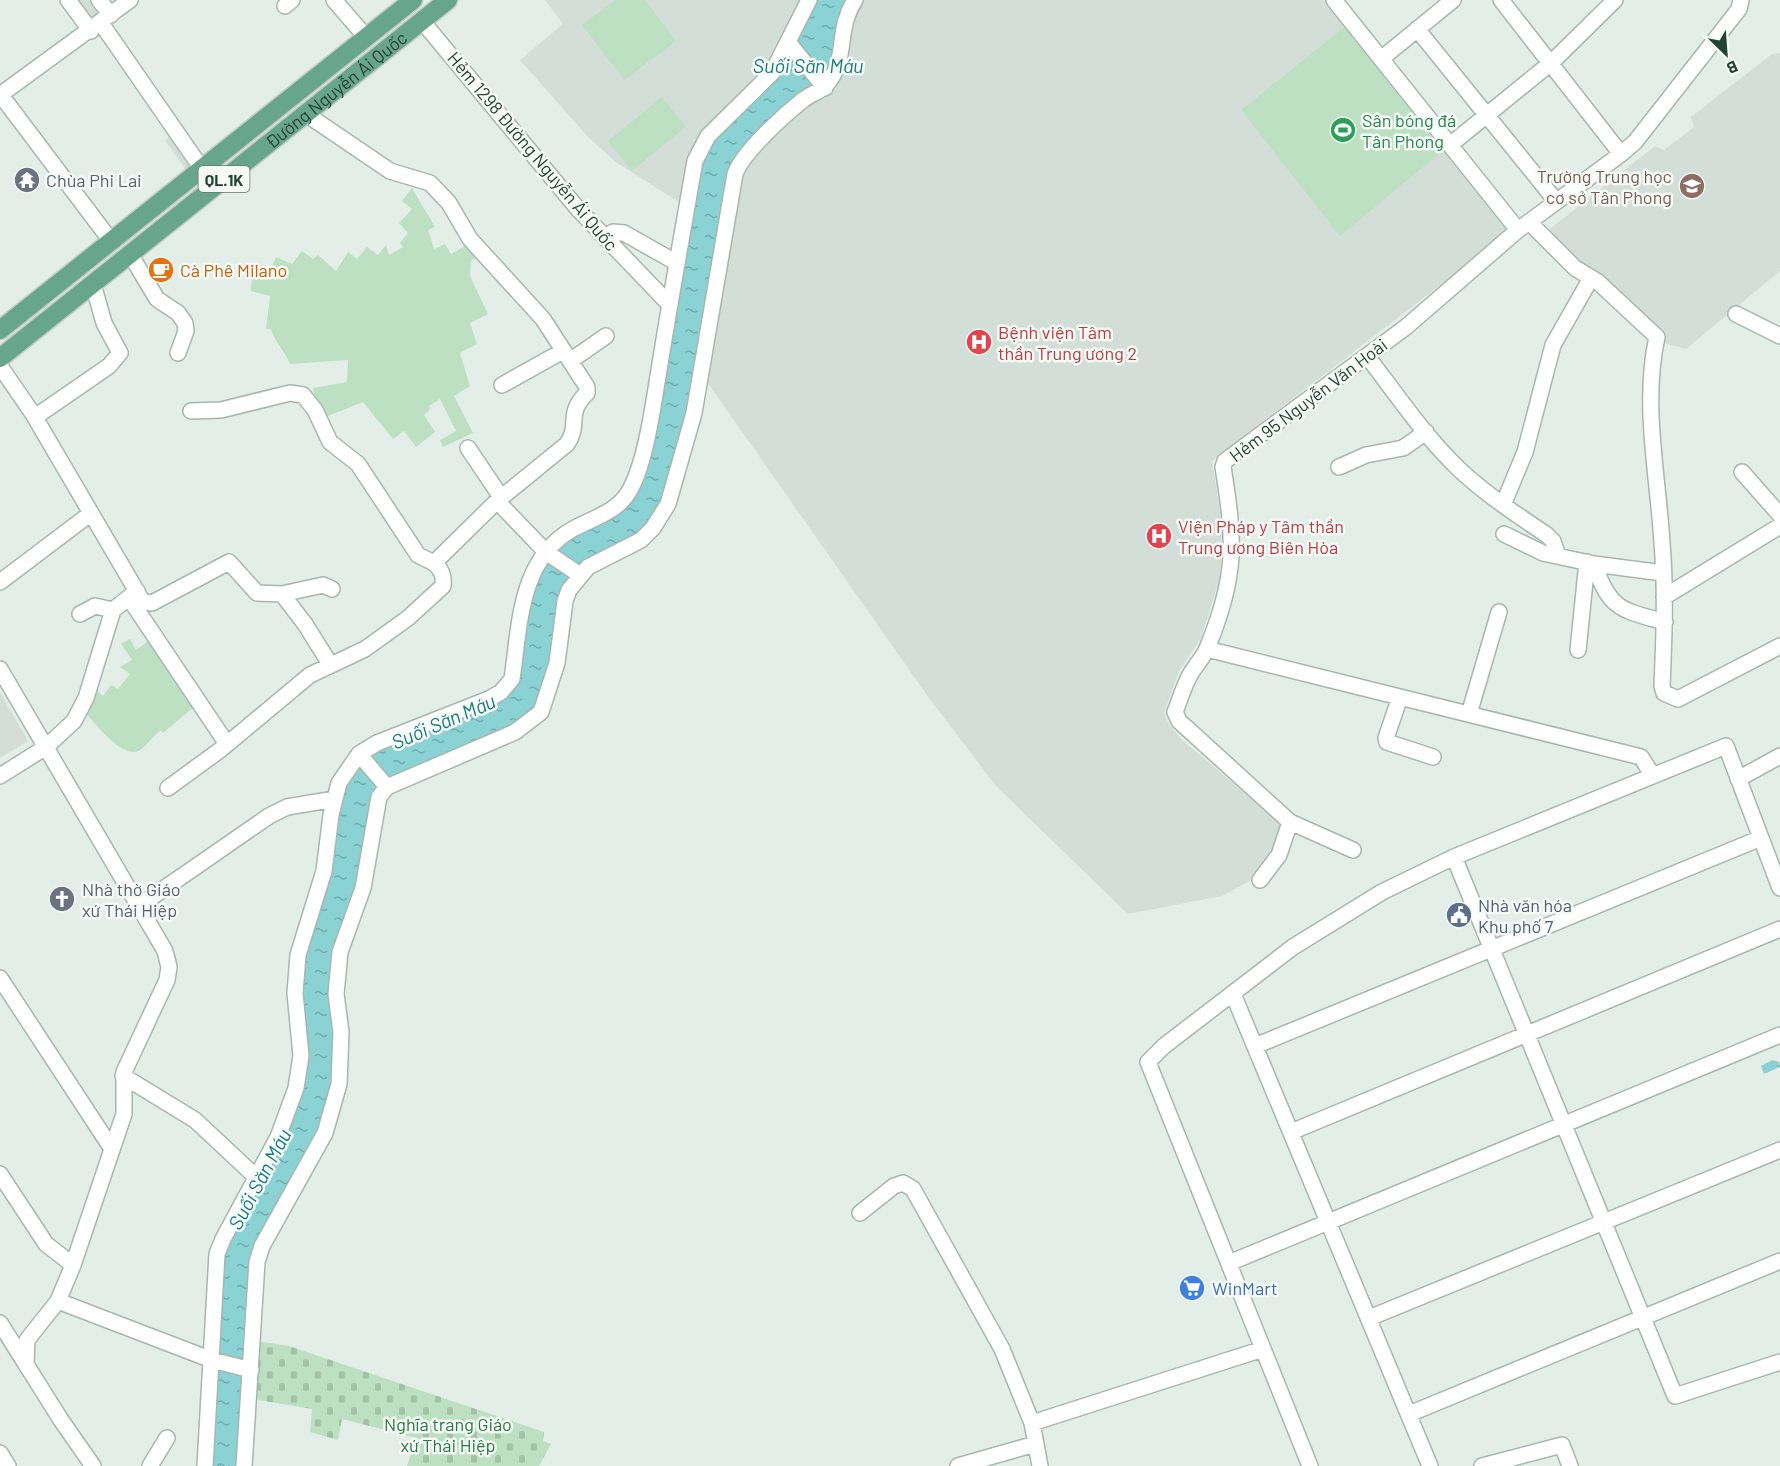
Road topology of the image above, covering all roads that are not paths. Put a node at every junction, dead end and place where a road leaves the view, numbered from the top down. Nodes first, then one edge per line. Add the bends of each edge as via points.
1 (68, 0) edge
2 (99, 0) edge
3 (130, 0) edge
4 (334, 0) edge
5 (413, 0) edge
6 (448, 0) edge
7 (809, 0) edge
8 (855, 0) edge
9 (1334, 0) edge
10 (1453, 0) edge
11 (1502, 0) edge
12 (1615, 0) edge
13 (1741, 0) edge
14 (422, 21) junction
15 (101, 23) junction
16 (1417, 29) junction
17 (366, 37) junction
18 (788, 42) junction
19 (1381, 58) junction
20 (1550, 63) junction
21 (825, 88) junction
22 (0, 94) edge
23 (306, 114) junction
24 (1486, 115) junction
25 (1449, 145) junction
26 (1621, 154) junction
27 (202, 169) junction
28 (1556, 201) junction
29 (1523, 226) junction
30 (605, 238) junction
31 (111, 241) junction
32 (130, 254) junction
33 (677, 262) junction
34 (1591, 278) junction
35 (93, 284) junction
36 (670, 305) junction
37 (1736, 314) dead end
38 (0, 330) edge
39 (1778, 331) edge
40 (606, 336) dead end
41 (178, 353) dead end
42 (567, 356) junction
43 (1367, 356) junction
44 (0, 358) edge
45 (0, 366) edge
46 (502, 385) dead end
47 (191, 411) dead end
48 (35, 417) junction
49 (1426, 432) junction
50 (468, 448) dead end
51 (1339, 467) dead end
52 (1742, 472) dead end
53 (499, 499) junction
54 (1503, 505) junction
55 (90, 514) junction
56 (1780, 515) edge
57 (1780, 526) edge
58 (1504, 534) dead end
59 (546, 552) junction
60 (1558, 556) junction
61 (434, 563) junction
62 (1590, 563) junction
63 (1663, 573) junction
64 (580, 575) junction
65 (0, 582) edge
66 (332, 589) dead end
67 (282, 594) junction
68 (133, 595) junction
69 (1664, 597) junction
70 (113, 610) junction
71 (1499, 612) dead end
72 (80, 614) dead end
73 (1665, 622) junction
74 (1780, 646) edge
75 (1207, 649) junction
76 (1578, 650) dead end
77 (330, 664) junction
78 (0, 669) edge
79 (1400, 697) junction
80 (1470, 714) junction
81 (227, 744) junction
82 (46, 747) junction
83 (359, 754) junction
84 (1780, 756) edge
85 (1432, 757) dead end
86 (0, 776) edge
87 (1653, 776) junction
88 (1738, 779) junction
89 (387, 787) junction
90 (168, 788) dead end
91 (334, 799) junction
92 (1290, 822) junction
93 (1761, 838) junction
94 (1353, 850) dead end
95 (1454, 857) junction
96 (1260, 880) dead end
97 (1780, 888) edge
98 (139, 906) junction
99 (1780, 929) edge
100 (1491, 949) junction
101 (0, 978) edge
102 (1233, 994) junction
103 (1527, 1035) junction
104 (1780, 1035) edge
105 (1255, 1046) junction
106 (123, 1076) junction
107 (1564, 1125) junction
108 (1291, 1132) junction
109 (112, 1149) junction
110 (1780, 1150) edge
111 (0, 1174) edge
112 (257, 1178) junction
113 (860, 1213) dead end
114 (1328, 1222) junction
115 (1604, 1222) junction
116 (1780, 1262) edge
117 (1229, 1263) junction
118 (73, 1265) junction
119 (58, 1301) junction
120 (1369, 1318) junction
121 (1643, 1318) junction
122 (0, 1323) edge
123 (1263, 1349) junction
124 (212, 1360) junction
125 (1780, 1362) edge
126 (26, 1365) junction
127 (251, 1370) junction
128 (1409, 1414) junction
129 (1032, 1423) junction
130 (167, 1438) dead end
131 (1035, 1444) junction
132 (0, 1453) edge
133 (8, 1466) edge
134 (93, 1466) edge
135 (150, 1466) edge
136 (205, 1466) edge
137 (244, 1466) edge
138 (958, 1466) edge
139 (1040, 1466) edge
140 (1310, 1466) edge
141 (1430, 1466) edge
142 (1482, 1466) edge
143 (1570, 1466) edge

1 - 15 street
2 - 15 street
3 - 15 street
4 - 17 street
5 - 17 main road, Đường Nguyễn Ái Quốc / QL.1K
6 - 14 main road, Đường Nguyễn Ái Quốc / QL.1K
7 - 18 street
8 - 21 street via 844,20 838,69
9 - 19 street
10 - 16 street
11 - 20 street
12 - 20 street
13 - 26 street, Hẻm 95 Nguyễn Văn Hoài via 1739,9 1635,142
14 - 23 main road, Đường Nguyễn Ái Quốc / QL.1K
14 - 30 street, Hẻm 1298 Đường Nguyễn Ái Quốc
15 - 22 street
15 - 27 street
16 - 19 street
16 - 24 street
17 - 27 main road, Đường Nguyễn Ái Quốc / QL.1K
18 - 21 street
18 - 33 street via 772,74 700,147
19 - 25 street
20 - 24 street
20 - 26 street
21 - 64 street via 800,102 737,167 694,413 668,504 641,540
22 - 31 street
23 - 32 main road, Đường Nguyễn Ái Quốc / QL.1K
23 - 42 street via 390,171 430,183 448,203 470,239 543,320
24 - 25 street
24 - 28 street
25 - 29 street
26 - 28 street, Hẻm 95 Nguyễn Văn Hoài
27 - 31 main road, Đường Nguyễn Ái Quốc / QL.1K
28 - 29 street, Hẻm 95 Nguyễn Văn Hoài
29 - 34 street
29 - 43 street, Hẻm 95 Nguyễn Văn Hoài
30 - 33 street via 613,232 624,233
30 - 36 street, Hẻm 1298 Đường Nguyễn Ái Quốc
31 - 38 main road, Đường Nguyễn Ái Quốc / QL.1K
32 - 35 main road, Đường Nguyễn Ái Quốc / QL.1K
32 - 41 street via 157,299 178,313 185,323
33 - 36 street
34 - 54 street via 1553,345 1525,452
34 - 63 street via 1657,337 1650,374
35 - 44 main road, Đường Nguyễn Ái Quốc / QL.1K
35 - 48 street via 104,323 120,353 109,366
36 - 59 street via 654,402 633,486 616,508 571,530
37 - 39 street
40 - 42 street
42 - 46 street
42 - 53 street via 587,393 573,412 573,435
43 - 49 street
43 - 75 street, Hẻm 95 Nguyễn Văn Hoài via 1225,461 1232,567 1227,594
45 - 48 street
47 - 61 street via 221,410 290,393 303,395 330,442 352,458 377,490 418,555
48 - 55 street
49 - 51 street via 1403,448
49 - 54 street via 1461,470
50 - 53 street
52 - 56 street
53 - 59 street
53 - 61 street
54 - 60 street via 1546,535
55 - 65 street
55 - 68 street
57 - 69 street
58 - 60 street
59 - 64 street
59 - 83 street via 524,597 508,685 489,699 376,743
60 - 62 street
61 - 77 street via 444,579 439,591 365,649
62 - 63 street
62 - 73 street via 1609,598 1623,610
62 - 76 street
63 - 69 street
64 - 89 street via 565,601 557,663 541,712 515,732
66 - 67 street via 323,585
67 - 68 street via 257,592 229,562 149,604
67 - 77 street
68 - 70 street
68 - 81 street
69 - 73 street
70 - 72 street via 95,606
70 - 82 street via 79,712
71 - 80 street
73 - 74 street via 1662,686 1672,698 1695,691
75 - 79 street
75 - 92 street, Hẻm 95 Nguyễn Văn Hoài via 1189,677 1176,716
77 - 81 street via 310,675
78 - 82 street
79 - 80 street
79 - 85 street via 1387,742
80 - 87 street via 1641,757
81 - 90 street
82 - 86 street
82 - 98 street
83 - 89 street
83 - 91 street via 339,783
84 - 88 street
87 - 88 street via 1726,747
87 - 95 street
88 - 93 street
89 - 127 street via 375,806 363,888 340,952 336,994 341,1032 339,1084 325,1133 262,1246 257,1262
91 - 98 street via 287,807 269,816
91 - 112 street via 324,871 298,955 295,993 300,1056 296,1088
92 - 94 street
92 - 96 street via 1279,855
93 - 97 street
93 - 100 street
95 - 100 street
95 - 102 street via 1360,904 1293,947
98 - 106 street via 165,951 169,974
99 - 103 street
100 - 103 street
100 - 105 street
101 - 109 street
102 - 105 street
102 - 117 street via 1148,1062
103 - 107 street
103 - 108 street
104 - 107 street
105 - 108 street
106 - 109 street via 125,1110
106 - 112 street via 195,1120
107 - 114 street
107 - 115 street
108 - 114 street
109 - 118 street
110 - 115 street
111 - 118 street via 40,1236 58,1256
112 - 124 street via 217,1254
113 - 129 street via 894,1186 909,1184 1002,1349
114 - 117 street
114 - 120 street
115 - 120 street
115 - 121 street
116 - 121 street
117 - 123 street
118 - 119 street
119 - 124 street
119 - 126 street via 27,1340
120 - 128 street
121 - 125 street via 1675,1396
121 - 128 street
122 - 126 street
123 - 129 street
123 - 140 street
124 - 127 street
124 - 136 street
126 - 134 street
127 - 137 street
128 - 141 street
129 - 131 street
130 - 135 street
131 - 138 street
131 - 139 street
132 - 133 street
142 - 143 street via 1562,1445

